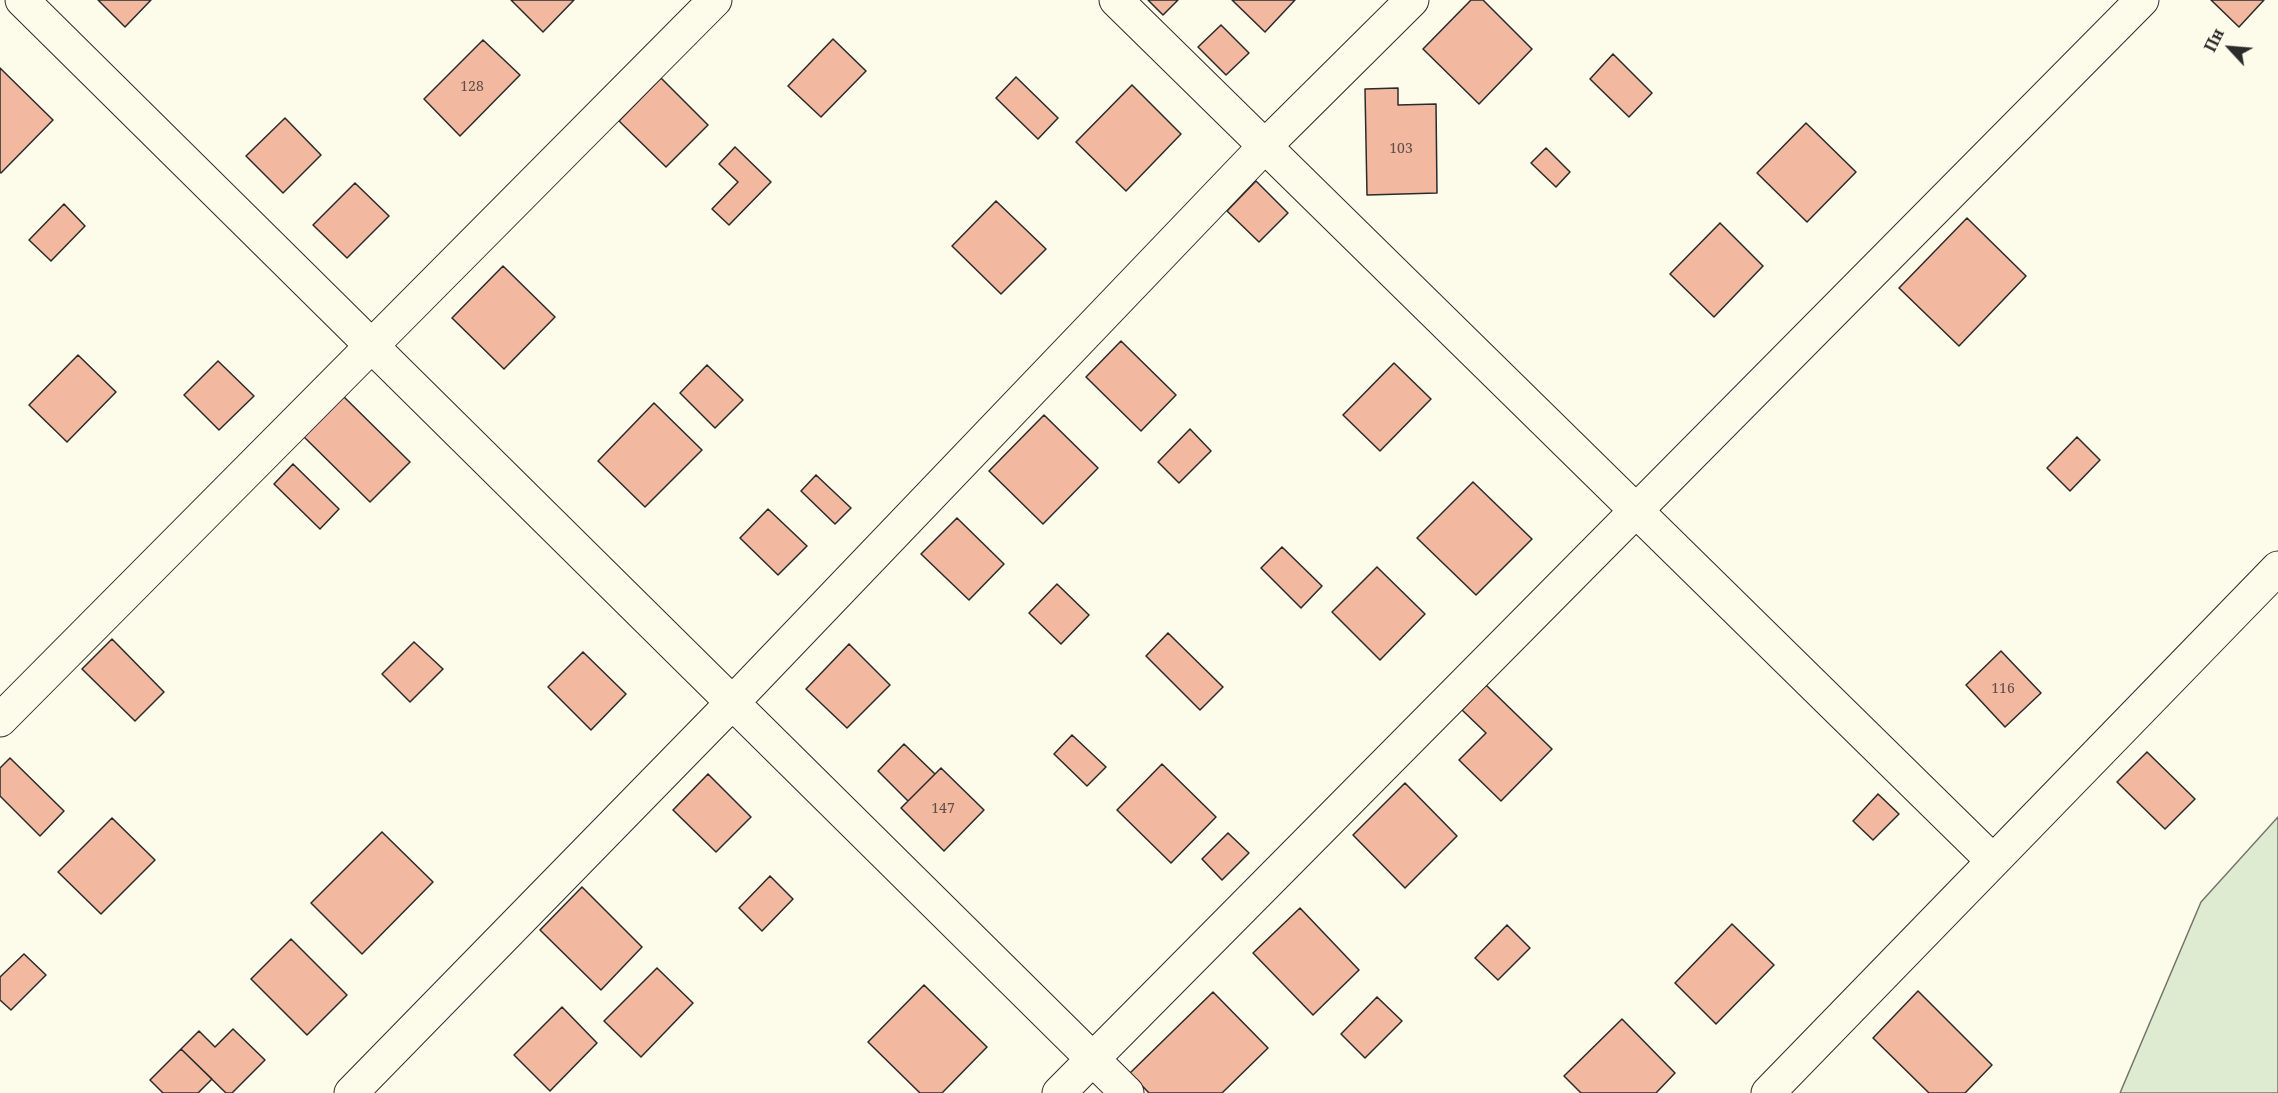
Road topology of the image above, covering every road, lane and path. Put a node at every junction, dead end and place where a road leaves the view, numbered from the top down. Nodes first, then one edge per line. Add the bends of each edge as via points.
1 (22, 0) edge
2 (715, 0) edge
3 (1116, 0) edge
4 (1412, 0) edge
5 (2142, 0) edge
6 (1265, 146) junction
7 (371, 346) junction
8 (1636, 511) junction
9 (2278, 568) edge
10 (732, 703) junction
11 (0, 720) edge
12 (1993, 861) junction
13 (1093, 1059) junction
14 (351, 1093) edge
15 (1059, 1093) edge
16 (1127, 1093) edge
17 (1768, 1093) edge

1 - 7 street
2 - 7 street
3 - 6 street
4 - 6 street
5 - 8 street
6 - 8 street
6 - 10 street
7 - 10 street
7 - 11 street
8 - 12 street
8 - 13 street
9 - 12 street
10 - 13 street
10 - 14 street
12 - 17 street
13 - 15 street
13 - 16 street

